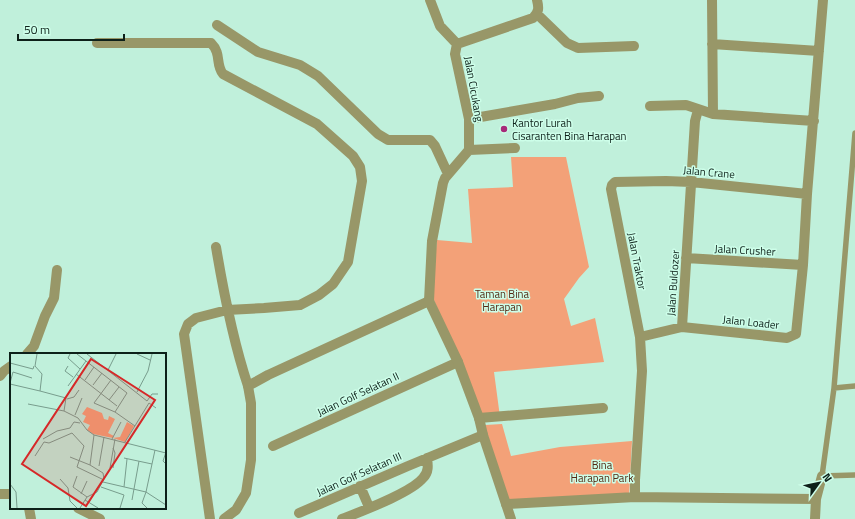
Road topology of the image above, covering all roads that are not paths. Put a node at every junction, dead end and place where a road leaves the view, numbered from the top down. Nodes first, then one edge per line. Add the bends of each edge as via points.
1 (430, 0) edge
2 (537, 0) edge
3 (712, 0) edge
4 (824, 0) edge
5 (537, 14) junction
6 (217, 25) dead end
7 (98, 43) dead end
8 (457, 44) junction
9 (712, 44) junction
10 (634, 46) dead end
11 (820, 51) junction
12 (599, 96) dead end
13 (650, 106) dead end
14 (698, 110) junction
15 (712, 114) junction
16 (470, 119) junction
17 (814, 121) junction
18 (855, 133) edge
19 (855, 136) edge
20 (515, 148) dead end
21 (469, 150) junction
22 (448, 174) junction
23 (691, 182) junction
24 (611, 189) joint
25 (807, 194) junction
26 (216, 248) dead end
27 (686, 258) junction
28 (803, 265) junction
29 (57, 270) dead end
30 (429, 301) junction
31 (227, 310) junction
32 (682, 327) junction
33 (640, 337) junction
34 (29, 353) edge
35 (456, 363) junction
36 (10, 367) edge
37 (0, 376) edge
38 (248, 386) junction
39 (855, 386) edge
40 (834, 388) junction
41 (603, 408) dead end
42 (479, 418) junction
43 (483, 435) junction
44 (273, 446) dead end
45 (427, 458) junction
46 (822, 476) junction
47 (855, 476) edge
48 (360, 486) junction
49 (635, 497) junction
50 (816, 499) junction
51 (506, 504) junction
52 (369, 507) junction
53 (29, 509) edge
54 (80, 509) edge
55 (299, 513) dead end
56 (31, 519) edge
57 (100, 519) edge
58 (210, 519) edge
59 (224, 519) edge
60 (342, 519) edge
61 (511, 519) edge
62 (815, 519) edge

1 - 8 street via 440,26
2 - 5 street
3 - 9 street
4 - 11 street
5 - 8 street, Jalan Cicukang via 533,18
5 - 10 street via 567,43 578,48
6 - 22 street via 258,52 300,64 318,76 378,134 388,140 430,140
7 - 31 street via 211,43 217,49 220,71 223,74 317,124 353,156 360,167 362,181 348,262 333,284 300,305
8 - 16 street, Jalan Cicukang via 455,54
9 - 11 street
9 - 15 street
11 - 17 street
12 - 16 street
13 - 14 street via 686,105
14 - 15 street
14 - 23 street, Jalan Buldozer
15 - 17 street
16 - 21 street, Jalan Cicukang
17 - 25 street
18 - 19 lane
19 - 40 lane
20 - 21 street
21 - 22 street
22 - 30 street via 443,183 432,240
23 - 24 street, Jalan Crane via 615,182
23 - 25 street, Jalan Crane
23 - 27 street, Jalan Buldozer
24 - 33 street, Jalan Traktor
25 - 28 street
26 - 31 street
27 - 28 street, Jalan Crusher
27 - 32 street, Jalan Buldozer
28 - 32 street, Jalan Loader via 796,334 788,338
29 - 34 street via 54,298
30 - 35 street
30 - 38 street
31 - 38 street
31 - 58 street via 196,318 188,324 184,334
32 - 33 street, Jalan Buldozer
33 - 49 street via 642,371
35 - 42 street
35 - 44 street, Jalan Golf Selatan II
36 - 37 street
38 - 59 street via 251,403 251,460 246,493 236,510
39 - 40 lane
40 - 46 lane
41 - 42 street
42 - 43 street
43 - 45 street, Jalan Golf Selatan III
43 - 51 street
45 - 48 street, Jalan Golf Selatan III
45 - 52 street via 428,471 423,479 408,490
46 - 47 lane
46 - 50 street
48 - 52 street
48 - 55 street, Jalan Golf Selatan III
49 - 50 street
49 - 51 street
50 - 62 street
51 - 61 street
52 - 60 street
53 - 56 street
54 - 57 street

